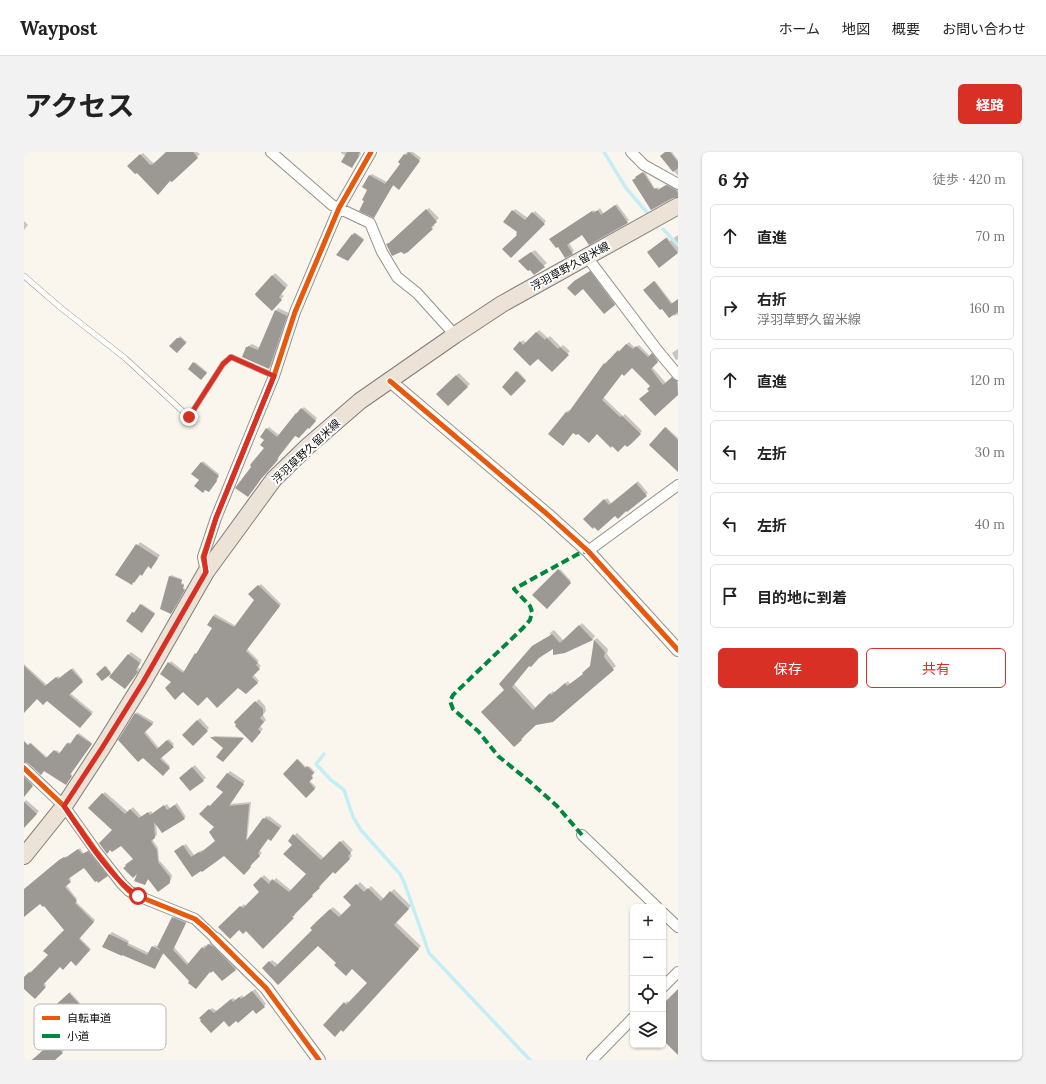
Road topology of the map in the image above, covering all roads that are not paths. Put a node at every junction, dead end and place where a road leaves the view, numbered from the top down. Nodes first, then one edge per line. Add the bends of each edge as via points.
1 (271, 152) edge
2 (371, 152) edge
3 (631, 152) edge
4 (678, 184) edge
5 (678, 206) edge
6 (339, 208) junction
7 (587, 257) junction
8 (24, 276) edge
9 (455, 335) junction
10 (678, 375) edge
11 (274, 376) junction
12 (390, 381) junction
13 (678, 485) edge
14 (588, 550) junction
15 (206, 572) junction
16 (678, 650) edge
17 (24, 768) edge
18 (64, 806) junction
19 (582, 835) dead end
20 (24, 856) edge
21 (654, 904) edge
22 (666, 916) edge
23 (678, 927) edge
24 (216, 939) joint
25 (678, 972) edge
26 (666, 985) edge
27 (630, 1021) edge
28 (319, 1060) edge
29 (592, 1060) edge

1 - 6 street via 332,206
2 - 6 street
3 - 4 street via 644,165
5 - 7 main road, 浮羽草野久留米線
6 - 9 street via 370,223 382,252 397,277 417,293
6 - 11 street via 295,312
7 - 9 main road, 浮羽草野久留米線 via 502,304
7 - 10 street
8 - 11 lane via 125,358 189,417 223,364 231,357
9 - 12 main road, 浮羽草野久留米線
11 - 15 street via 216,518 204,557
12 - 14 street
12 - 15 main road, 浮羽草野久留米線 via 360,401 274,479
13 - 14 street
14 - 16 street
15 - 18 main road, 浮羽草野久留米線 via 139,689
17 - 18 street
18 - 20 main road, 浮羽草野久留米線
18 - 24 street via 129,891 195,919
19 - 21 street
22 - 23 street
24 - 28 street via 266,988
25 - 26 street
27 - 29 street

